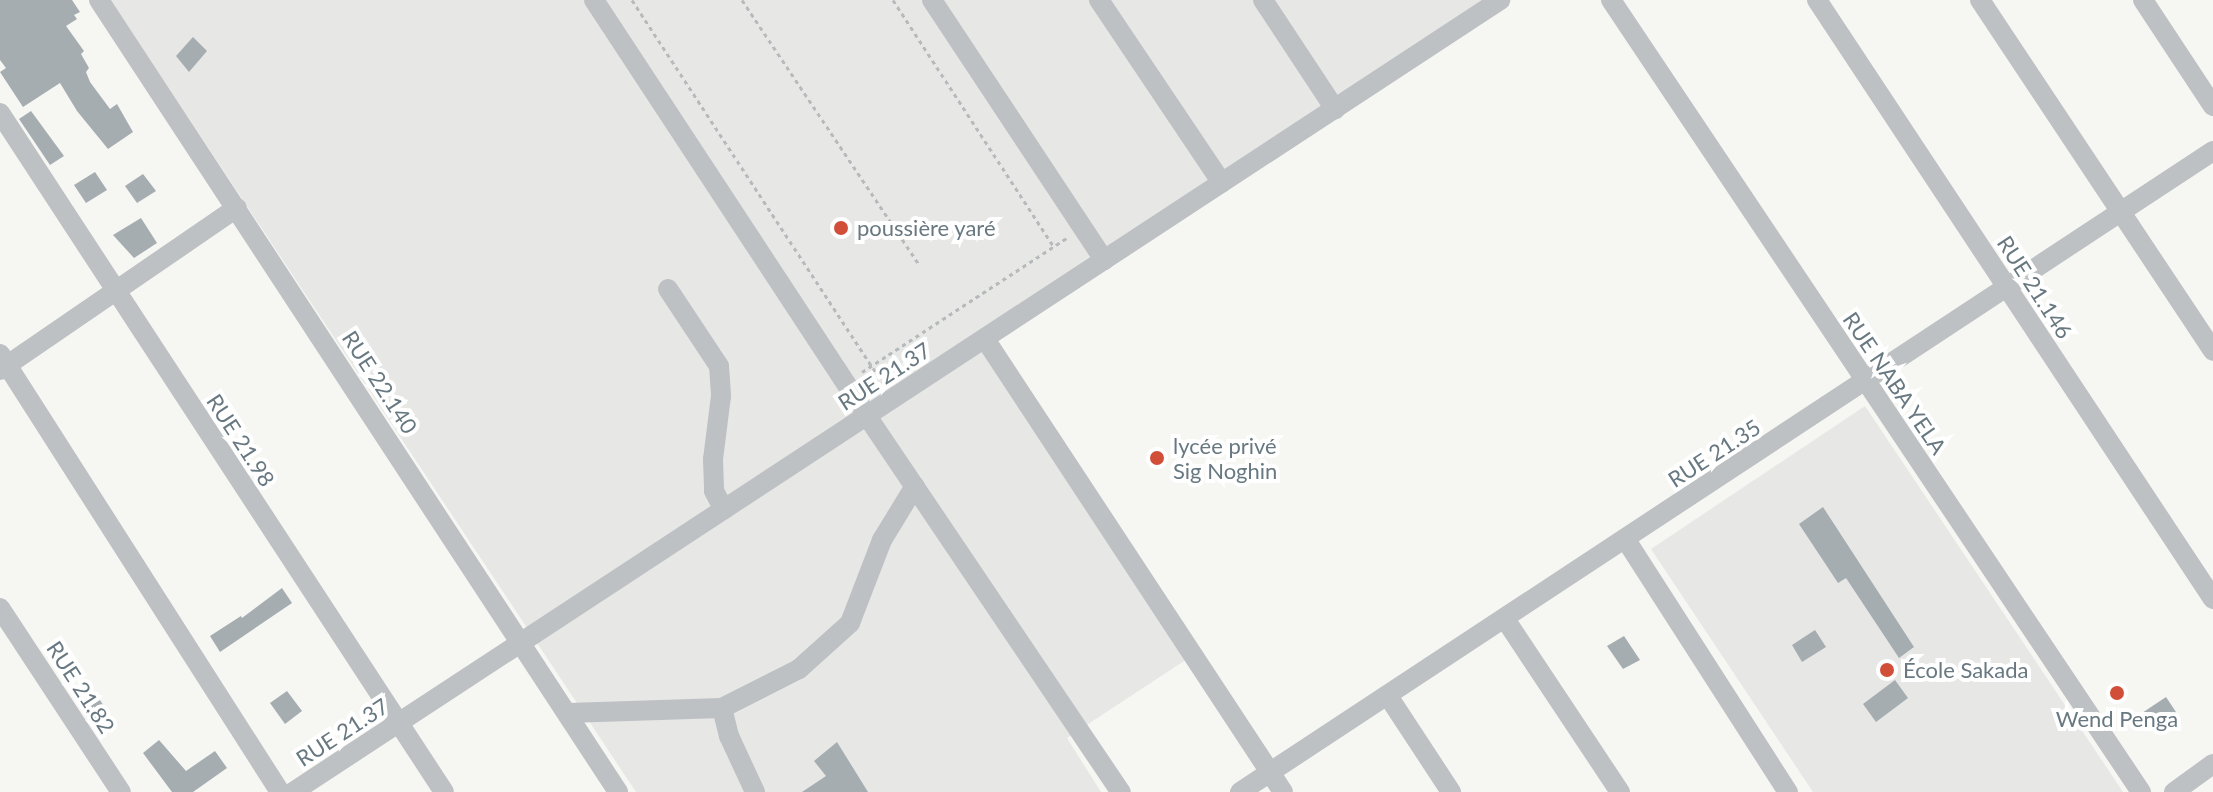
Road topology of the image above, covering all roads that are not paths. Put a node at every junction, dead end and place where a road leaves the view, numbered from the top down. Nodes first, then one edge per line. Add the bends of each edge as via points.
1 (99, 0) edge
2 (594, 0) edge
3 (932, 0) edge
4 (1099, 0) edge
5 (1263, 0) edge
6 (1500, 0) edge
7 (1611, 0) edge
8 (1817, 0) edge
9 (1980, 0) edge
10 (2143, 0) edge
11 (2213, 106) edge
12 (1335, 109) junction
13 (0, 113) edge
14 (2213, 151) edge
15 (1222, 183) junction
16 (237, 208) junction
17 (2121, 213) junction
18 (1104, 260) junction
19 (668, 289) dead end
20 (2007, 289) junction
21 (115, 292) junction
22 (985, 339) junction
23 (2213, 351) edge
24 (3, 363) edge
25 (1866, 383) junction
26 (867, 416) junction
27 (915, 486) junction
28 (724, 510) junction
29 (1626, 540) junction
30 (2213, 599) edge
31 (0, 608) edge
32 (1505, 619) junction
33 (522, 642) junction
34 (1388, 696) junction
35 (722, 708) junction
36 (568, 713) junction
37 (399, 724) junction
38 (2213, 764) edge
39 (1270, 772) junction
40 (121, 792) edge
41 (280, 792) edge
42 (293, 792) edge
43 (444, 792) edge
44 (618, 792) edge
45 (755, 792) edge
46 (1121, 792) edge
47 (1240, 792) edge
48 (1283, 792) edge
49 (1451, 792) edge
50 (1620, 792) edge
51 (1788, 792) edge
52 (2141, 792) edge
53 (2174, 792) edge

1 - 16 street, RUE 22.140
2 - 26 street
3 - 18 street
4 - 15 street
5 - 12 street
6 - 12 street, RUE 21.37
7 - 25 street, RUE NABA YELA
8 - 20 street, RUE 21.146
9 - 17 street
10 - 11 street
12 - 15 street, RUE 21.37
13 - 21 street, RUE 21.98
14 - 17 street, RUE 21.35
15 - 18 street, RUE 21.37
16 - 21 street
16 - 33 street, RUE 22.140
17 - 20 street, RUE 21.35
17 - 23 street
18 - 22 street, RUE 21.37
19 - 28 street via 719,366 714,491
20 - 25 street, RUE 21.35
20 - 30 street, RUE 21.146
21 - 24 street
21 - 37 street, RUE 21.98
22 - 26 street, RUE 21.37
22 - 39 street
24 - 41 street
25 - 29 street, RUE 21.35
25 - 52 street, RUE NABA YELA
26 - 27 street
26 - 28 street, RUE 21.37
27 - 35 street via 882,540 850,623 799,669
27 - 46 street
28 - 33 street, RUE 21.37
29 - 32 street, RUE 21.35
29 - 51 street
31 - 40 street, RUE 21.82
32 - 34 street, RUE 21.35
32 - 50 street
33 - 36 street, RUE 22.140
33 - 37 street, RUE 21.37
34 - 39 street, RUE 21.35
34 - 49 street
35 - 36 street
35 - 45 street
36 - 44 street, RUE 22.140
37 - 42 street, RUE 21.37
37 - 43 street, RUE 21.98
38 - 53 street
39 - 47 street, RUE 21.35
39 - 48 street

